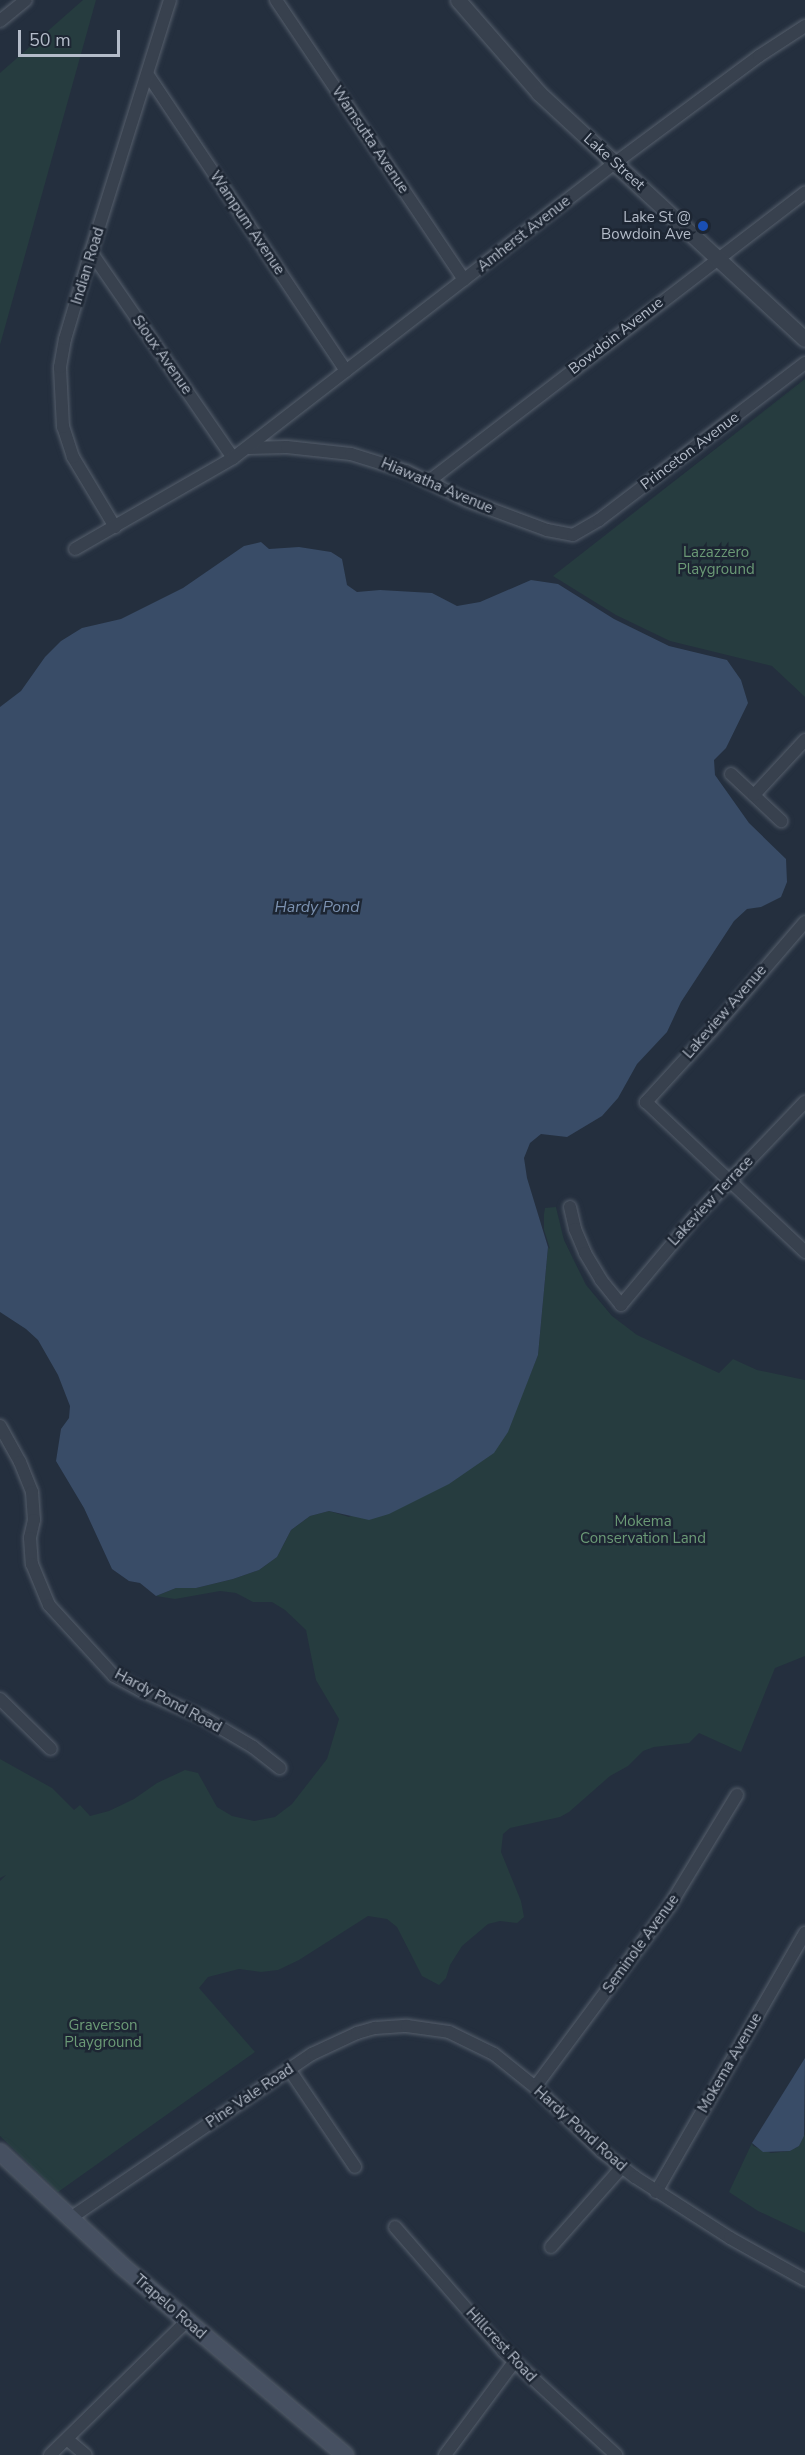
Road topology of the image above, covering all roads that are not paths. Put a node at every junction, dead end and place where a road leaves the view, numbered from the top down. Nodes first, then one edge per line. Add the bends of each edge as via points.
1 (26, 0) edge
2 (170, 0) edge
3 (276, 0) edge
4 (458, 0) edge
5 (0, 21) edge
6 (805, 26) edge
7 (148, 75) junction
8 (615, 163) junction
9 (805, 193) edge
10 (91, 252) junction
11 (718, 257) junction
12 (464, 280) junction
13 (805, 339) edge
14 (805, 363) edge
15 (346, 371) junction
16 (248, 448) junction
17 (233, 458) junction
18 (429, 481) junction
19 (115, 527) junction
20 (573, 535) joint
21 (75, 549) dead end
22 (805, 740) edge
23 (731, 774) dead end
24 (754, 795) junction
25 (781, 821) dead end
26 (805, 922) edge
27 (805, 1101) edge
28 (730, 1180) junction
29 (570, 1207) dead end
30 (805, 1252) edge
31 (0, 1426) edge
32 (0, 1699) edge
33 (51, 1749) dead end
34 (280, 1768) dead end
35 (737, 1795) dead end
36 (805, 1934) edge
37 (449, 2032) joint
38 (289, 2069) junction
39 (535, 2087) junction
40 (0, 2152) edge
41 (355, 2167) dead end
42 (622, 2167) junction
43 (656, 2192) junction
44 (69, 2219) junction
45 (395, 2227) dead end
46 (551, 2247) dead end
47 (805, 2280) edge
48 (186, 2322) junction
49 (514, 2362) junction
50 (68, 2440) junction
51 (50, 2455) edge
52 (86, 2455) edge
53 (345, 2455) edge
54 (446, 2455) edge
55 (616, 2455) edge

1 - 5 street
2 - 7 street, Indian Road
3 - 12 street, Wamsutta Avenue
4 - 8 street, Lake Street via 539,93
6 - 8 street, Amherst Avenue
7 - 10 street, Indian Road
7 - 15 street, Wampum Avenue
8 - 11 street, Lake Street
8 - 12 street, Amherst Avenue
9 - 11 street, Bowdoin Avenue
10 - 17 street, Sioux Avenue
10 - 19 street, Indian Road via 65,339 60,394 63,428 73,457
11 - 13 street, Lake Street
11 - 18 street, Bowdoin Avenue
12 - 15 street, Amherst Avenue
14 - 20 street, Princeton Avenue via 599,520
15 - 16 street, Amherst Avenue
16 - 17 street
16 - 18 street, Hiawatha Avenue via 287,447 351,454
17 - 19 street
18 - 20 street, Hiawatha Avenue via 466,500 547,530
19 - 21 street
22 - 24 street
23 - 24 street
24 - 25 street
26 - 28 street, Lakeview Avenue via 646,1102
27 - 28 street, Lakeview Terrace
28 - 29 street, Lakeview Terrace via 621,1305 600,1280 585,1253
28 - 30 street
31 - 34 street, Hardy Pond Road via 32,1492 32,1564 55,1613 114,1676 204,1718
32 - 33 street
35 - 39 street, Seminole Avenue via 670,1905
36 - 43 street, Mokema Avenue
37 - 38 street, Pine Vale Road via 407,2026 375,2028 335,2041
37 - 39 street, Hardy Pond Road via 494,2054
38 - 41 street
38 - 44 street, Pine Vale Road
39 - 42 street, Hardy Pond Road
40 - 44 main road, Trapelo Road
42 - 43 street, Hardy Pond Road
42 - 46 street
43 - 47 street, Hardy Pond Road
44 - 48 main road, Trapelo Road
45 - 49 street, Hillcrest Road
48 - 50 street
48 - 53 main road, Trapelo Road
49 - 54 street
49 - 55 street, Hillcrest Road
50 - 51 street
50 - 52 street

